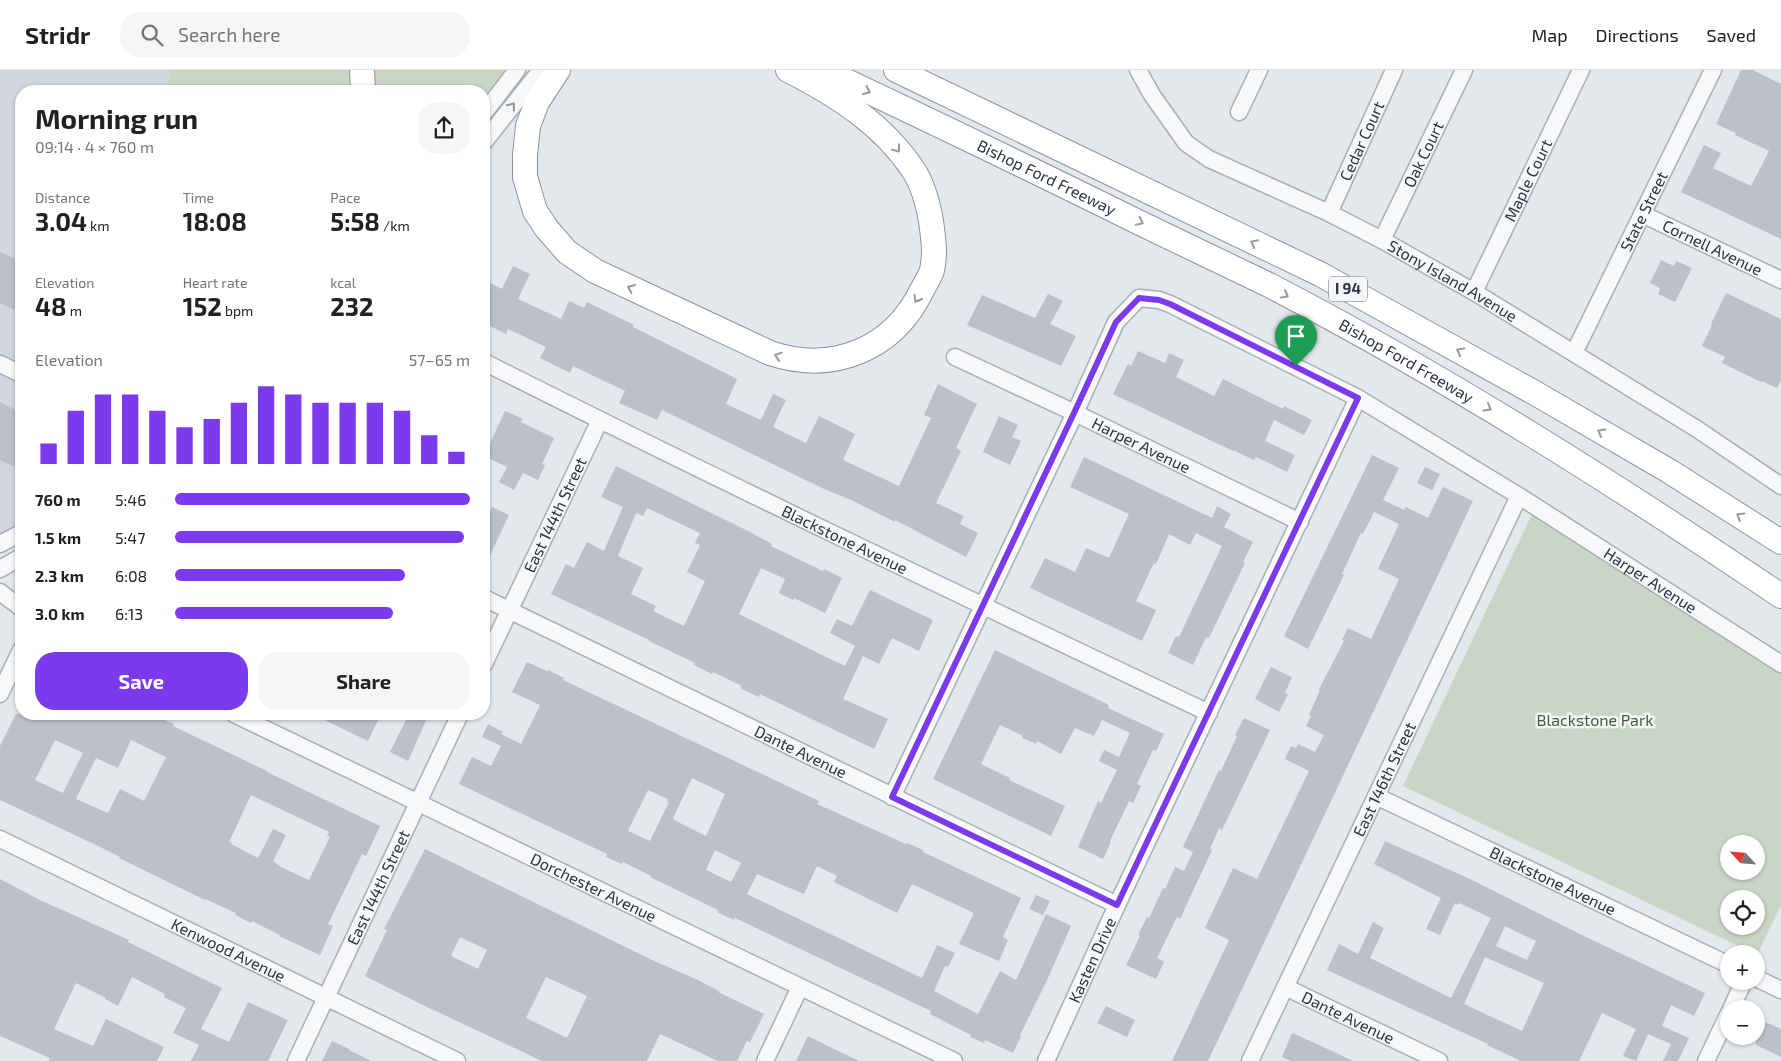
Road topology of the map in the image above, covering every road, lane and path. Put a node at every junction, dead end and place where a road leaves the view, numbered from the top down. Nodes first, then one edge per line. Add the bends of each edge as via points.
1 (362, 70) edge
2 (517, 70) edge
3 (541, 70) edge
4 (558, 70) edge
5 (788, 70) edge
6 (823, 70) edge
7 (896, 70) edge
8 (1138, 70) edge
9 (1258, 70) edge
10 (1394, 70) edge
11 (1464, 70) edge
12 (1580, 70) edge
13 (1712, 70) edge
14 (363, 85) edge
15 (490, 105) edge
16 (1239, 112) dead end
17 (490, 134) edge
18 (1329, 213) junction
19 (1642, 214) junction
20 (1382, 240) junction
21 (1781, 280) edge
22 (1474, 292) junction
23 (1574, 353) junction
24 (955, 357) dead end
25 (0, 364) edge
26 (490, 365) edge
27 (15, 371) edge
28 (1358, 398) junction
29 (1074, 413) junction
30 (600, 420) junction
31 (1781, 486) edge
32 (1519, 496) junction
33 (1300, 522) junction
34 (15, 535) edge
35 (1781, 542) edge
36 (0, 544) edge
37 (15, 560) edge
38 (0, 569) edge
39 (0, 592) edge
40 (1781, 596) edge
41 (490, 601) edge
42 (15, 603) edge
43 (983, 606) junction
44 (509, 611) junction
45 (490, 651) edge
46 (15, 663) edge
47 (1781, 664) edge
48 (0, 694) edge
49 (1209, 713) junction
50 (246, 720) edge
51 (457, 720) edge
52 (1376, 796) junction
53 (892, 797) junction
54 (418, 803) junction
55 (0, 839) edge
56 (1117, 905) junction
57 (1720, 961) edge
58 (1765, 982) edge
59 (800, 987) junction
60 (1285, 987) junction
61 (1781, 990) edge
62 (326, 997) junction
63 (1720, 1032) edge
64 (296, 1061) edge
65 (457, 1061) edge
66 (765, 1061) edge
67 (954, 1061) edge
68 (1046, 1061) edge
69 (1250, 1061) edge
70 (1439, 1061) edge
71 (1706, 1061) edge

1 - 14 highway
2 - 15 street
17 -> 3 street
5 -> 4 highway via 826,89 857,110 891,140 915,172 928,206 934,242 932,270 917,300 903,321 882,340 844,358 788,359 770,353 595,270 567,252 535,212 525,177 528,126 537,102
6 -> 40 highway, Bishop Ford Freeway / I 94 via 1260,281 1370,340 1492,410 1652,510
35 -> 7 highway, Bishop Ford Freeway / I 94 via 1669,471 1535,393 1320,274
8 - 18 street, Stony Island Avenue via 1186,143 1209,159
9 - 16 street
10 - 18 street, Cedar Court
11 - 20 street, Oak Court
12 - 22 street, Maple Court
13 - 19 street, State Street
18 - 20 street, Stony Island Avenue
19 - 21 street, Cornell Avenue
19 - 23 street, State Street
20 - 22 street, Stony Island Avenue
22 - 23 street, Stony Island Avenue
23 - 31 street, Stony Island Avenue via 1697,429
24 - 29 street, Harper Avenue
25 - 27 street
26 - 30 street, Blackstone Avenue
28 - 29 street via 1170,304 1139,298 1116,322
28 - 32 street
28 - 33 street, Kasten Drive
29 - 33 street, Harper Avenue
29 - 43 street
30 - 43 street, Blackstone Avenue
30 - 44 street, East 144th Street
32 - 47 street, Harper Avenue
32 - 52 street, East 146th Street
33 - 49 street, Kasten Drive
34 - 36 street
37 - 38 street
39 - 42 street
41 - 44 street, Dante Avenue
43 - 49 street, Blackstone Avenue
43 - 53 street
44 - 45 street, East 144th Street
44 - 53 street, Dante Avenue
46 - 48 street
49 - 56 street, Kasten Drive
50 - 54 street, Dorchester Avenue
51 - 54 street, East 144th Street
52 - 57 street, Blackstone Avenue
52 - 60 street, East 146th Street
53 - 56 street, Dante Avenue
54 - 59 street, Dorchester Avenue
54 - 62 street, East 144th Street
55 - 62 street, Kenwood Avenue
56 - 68 street, Kasten Drive
58 - 61 street
59 - 66 street
59 - 67 street, Dorchester Avenue
60 - 69 street, East 146th Street
60 - 70 street, Dante Avenue
62 - 64 street, East 144th Street
62 - 65 street, Kenwood Avenue
63 - 71 street

